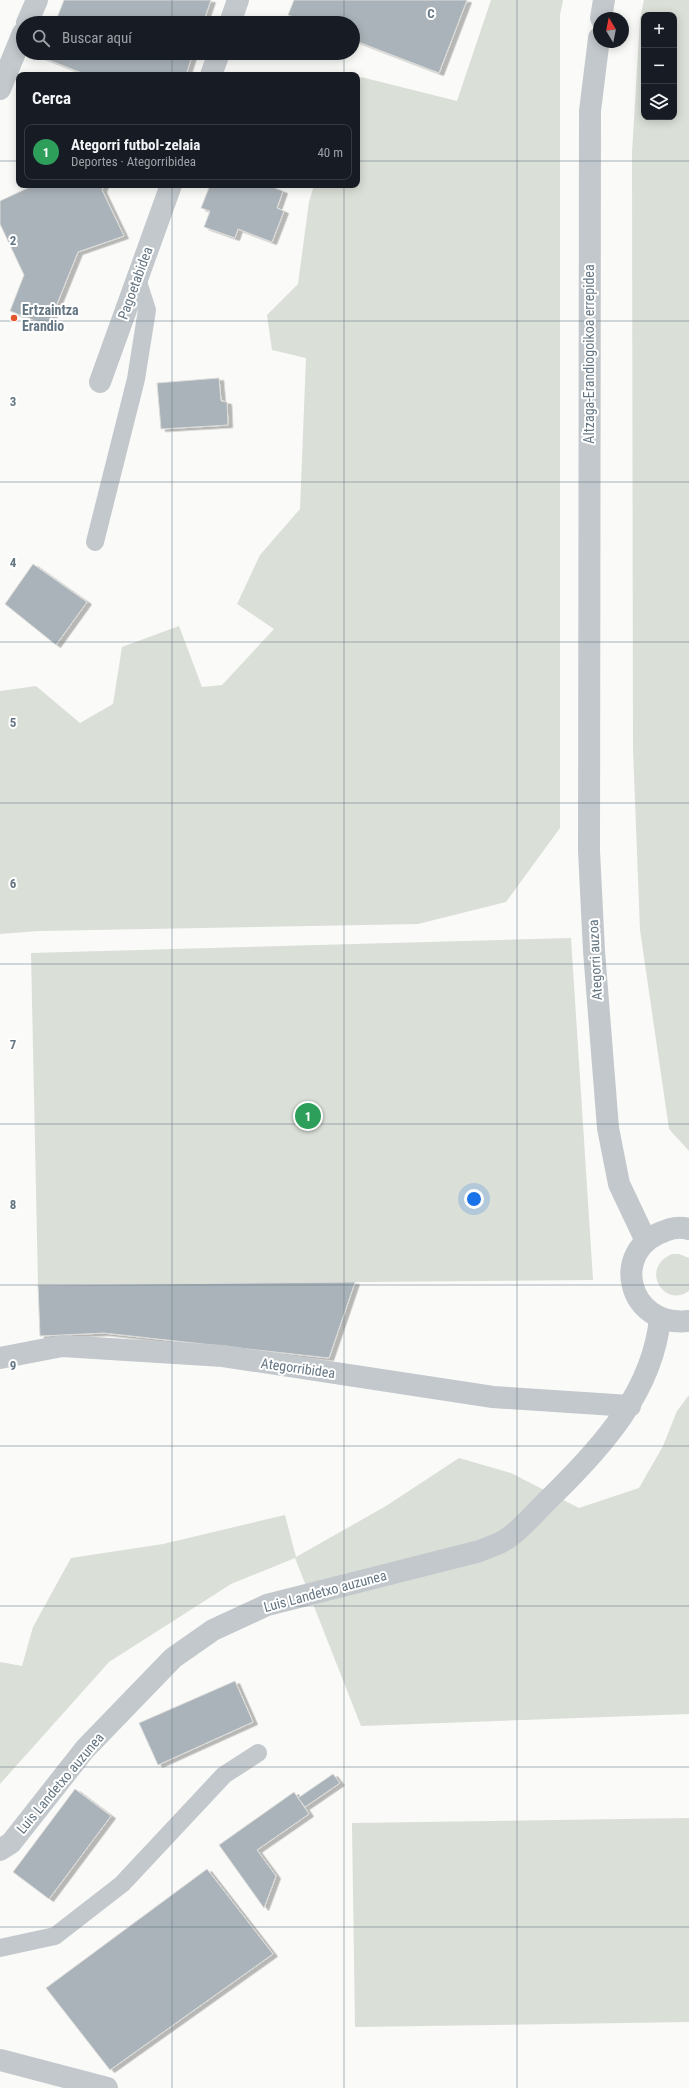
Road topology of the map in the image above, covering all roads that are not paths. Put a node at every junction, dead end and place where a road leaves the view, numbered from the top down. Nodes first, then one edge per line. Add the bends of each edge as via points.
1 (37, 0) edge
2 (238, 0) edge
3 (604, 0) edge
4 (603, 12) edge
5 (30, 16) edge
6 (232, 16) edge
7 (598, 48) edge
8 (16, 50) edge
9 (216, 60) edge
10 (212, 72) edge
11 (0, 89) edge
12 (170, 188) edge
13 (137, 279) junction
14 (100, 382) dead end
15 (95, 542) dead end
16 (588, 672) joint
17 (689, 1229) edge
18 (646, 1241) junction
19 (660, 1318) junction
20 (689, 1321) edge
21 (0, 1358) edge
22 (630, 1406) junction
23 (258, 1753) dead end
24 (0, 1850) edge
25 (0, 1948) edge
26 (0, 2060) edge
27 (107, 2088) edge

1 - 5 street
2 - 6 street
3 - 4 street
7 - 16 street, Altzaga-Erandiogoikoa errepidea via 590,111
8 - 11 street
9 - 10 street
12 - 13 street, Pagoetabidea
13 - 14 street, Pagoetabidea
13 - 15 lane via 147,310 136,379
16 - 18 street, Ategorri auzoa via 593,943 608,1128 619,1184
17 - 18 street via 672,1228
18 - 19 street via 637,1254 632,1268 632,1284 637,1298 647,1310
19 - 20 street via 676,1322
19 - 22 street, Luis Landetxo auzunea via 658,1340 645,1377
21 - 22 street, Ategorribidea via 62,1346 223,1356 493,1397
22 - 24 street, Luis Landetxo auzunea via 587,1462 508,1538 480,1551 266,1605 213,1630 173,1658 85,1749 11,1843
23 - 25 lane via 224,1775 122,1884 55,1936
26 - 27 street

